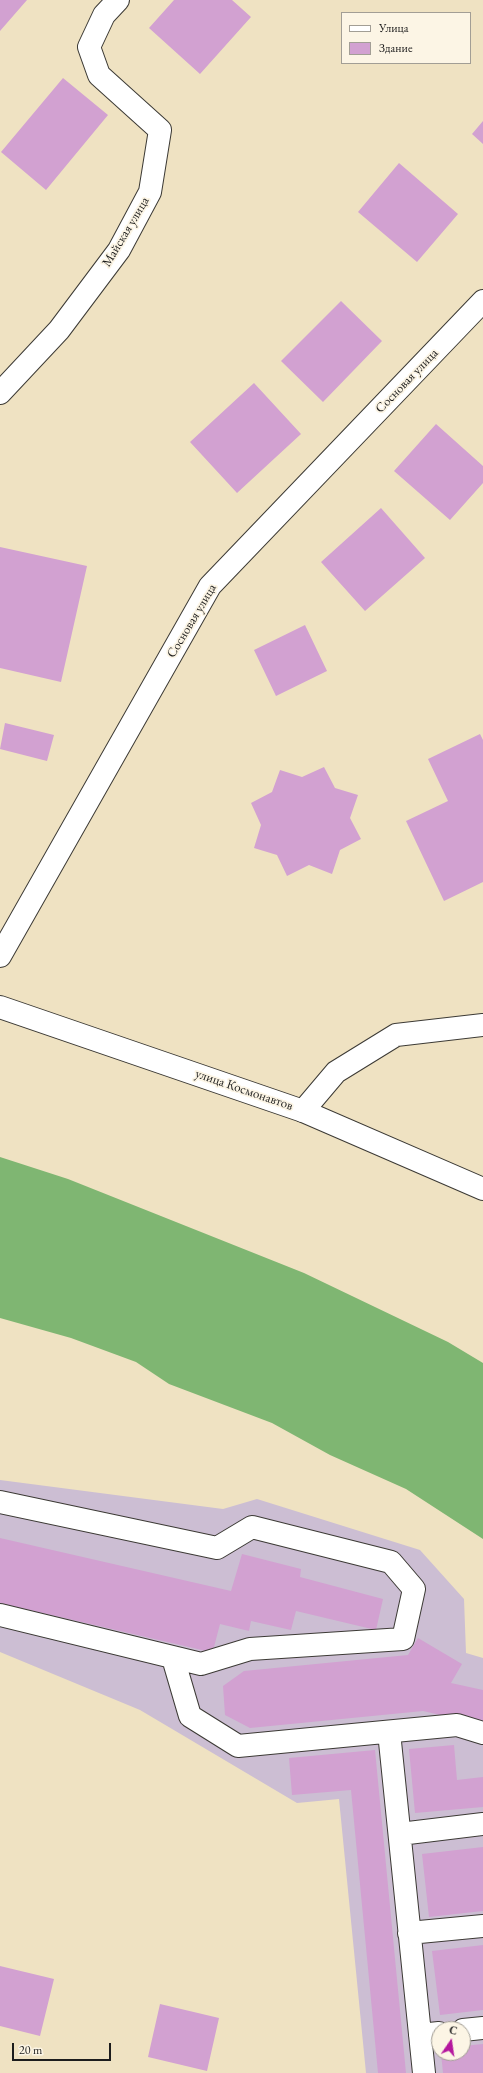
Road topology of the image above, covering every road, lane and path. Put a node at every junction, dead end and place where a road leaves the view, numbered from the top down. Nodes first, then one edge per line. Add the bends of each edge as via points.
1 (118, 0) edge
2 (483, 301) edge
3 (0, 393) edge
4 (0, 956) edge
5 (0, 1007) edge
6 (482, 1024) edge
7 (303, 1111) junction
8 (483, 1189) edge
9 (0, 1502) edge
10 (0, 1615) edge
11 (173, 1658) junction
12 (389, 1732) junction
13 (483, 1733) edge
14 (483, 1824) edge
15 (400, 1834) junction
16 (483, 1926) edge
17 (409, 1933) junction
18 (483, 2028) edge
19 (471, 2029) edge
20 (429, 2034) edge
21 (424, 2073) edge

1 - 3 street, Майская улица via 104,15 89,46 99,75 160,130 150,192 119,250 59,330
2 - 4 street, Сосновая улица via 210,586
5 - 7 street, улица Космонавтов
6 - 7 street via 396,1035 336,1072
7 - 8 street, улица Космонавтов
9 - 11 street via 217,1548 252,1528 391,1562 414,1589 403,1639 250,1649 201,1664
10 - 11 street
11 - 12 street via 190,1716 238,1746
12 - 13 street via 457,1725
12 - 15 street
14 - 15 street
15 - 17 street
16 - 17 street
17 - 20 street
18 - 19 street
20 - 21 street

